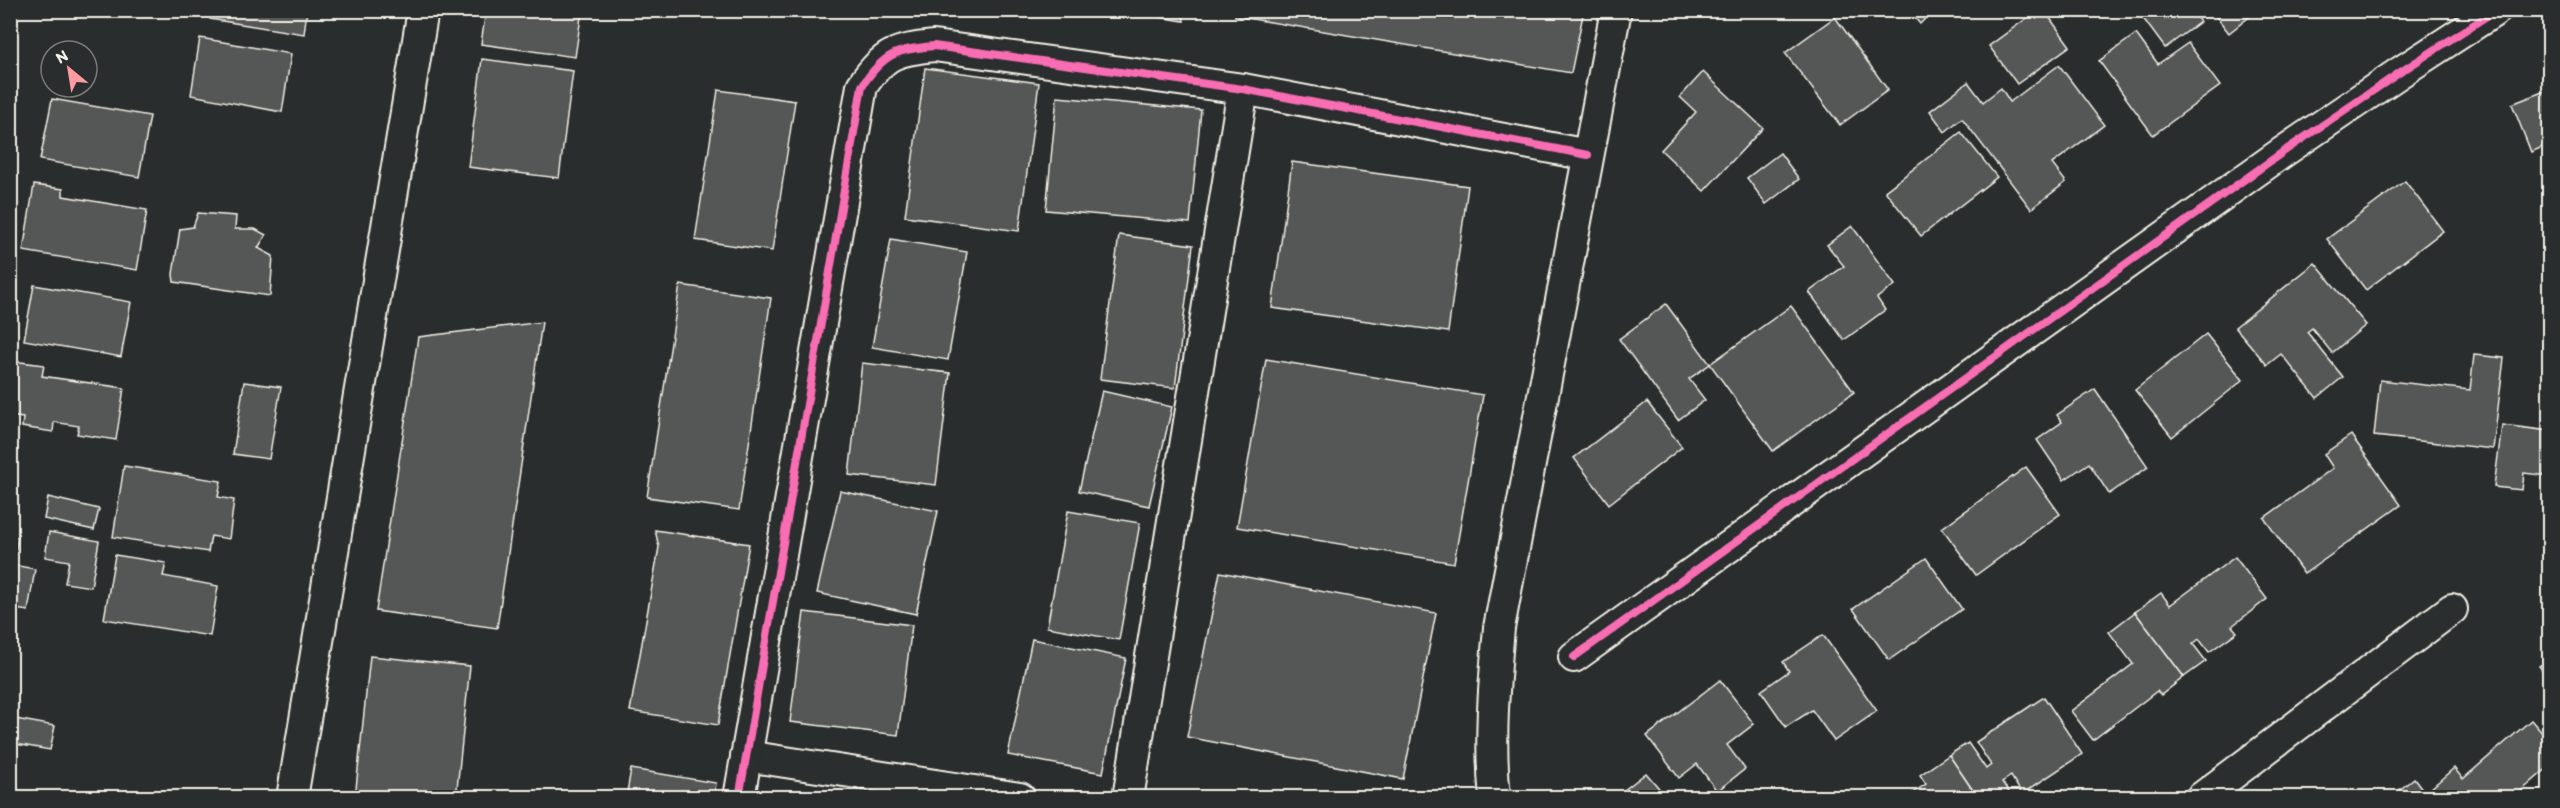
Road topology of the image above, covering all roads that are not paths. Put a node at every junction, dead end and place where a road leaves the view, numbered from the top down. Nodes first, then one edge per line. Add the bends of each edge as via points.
1 (423, 10) edge
2 (1616, 10) edge
3 (2496, 10) edge
4 (1243, 89) junction
5 (1588, 155) junction
6 (2452, 609) dead end
7 (1574, 657) dead end
8 (747, 756) junction
9 (292, 798) edge
10 (739, 798) edge
11 (1020, 798) edge
12 (1128, 798) edge
13 (1495, 798) edge
14 (2201, 798) edge

1 - 9 street
2 - 5 street
3 - 7 street via 2283,152
4 - 5 street
4 - 8 street via 934,46 902,49 876,66 862,86
4 - 12 street
5 - 13 street via 1499,628 1492,710
6 - 14 street
8 - 10 street
8 - 11 street

